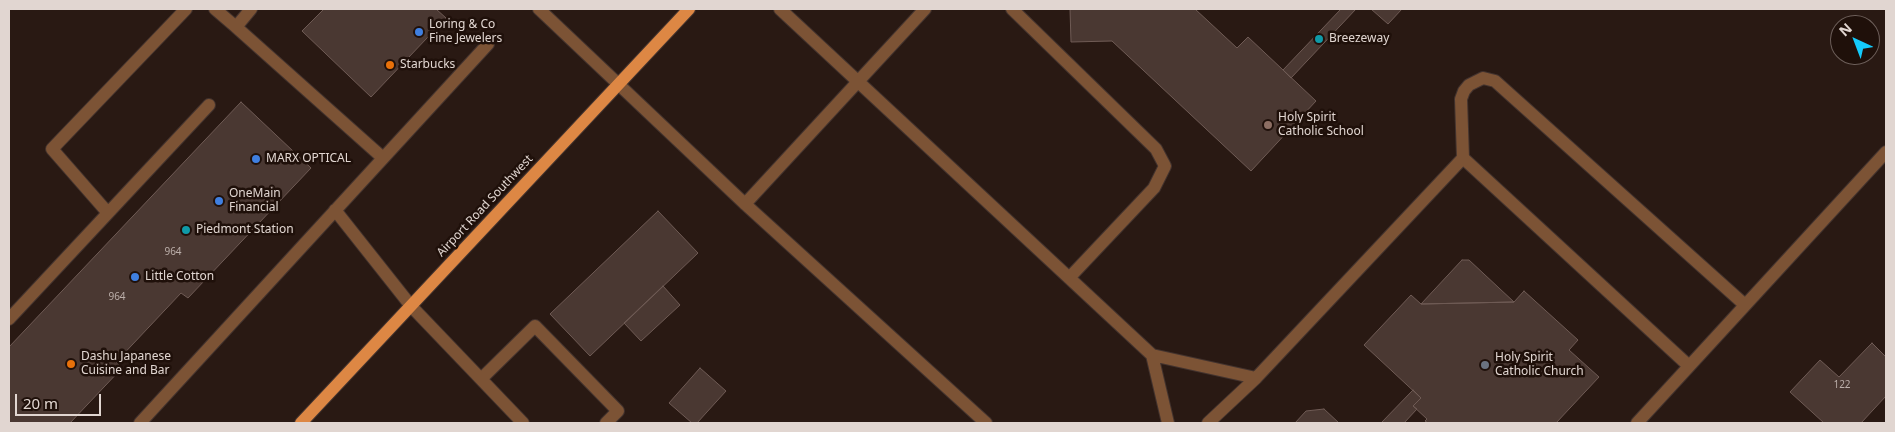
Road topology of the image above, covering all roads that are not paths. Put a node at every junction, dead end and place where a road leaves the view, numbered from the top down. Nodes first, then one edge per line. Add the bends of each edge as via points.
1 (186, 9) edge
2 (215, 9) edge
3 (251, 9) edge
4 (539, 9) edge
5 (689, 9) edge
6 (780, 9) edge
7 (925, 9) edge
8 (1012, 9) edge
9 (236, 27) junction
10 (488, 44) dead end
11 (858, 81) junction
12 (619, 85) junction
13 (209, 105) dead end
14 (1886, 152) edge
15 (383, 158) junction
16 (1463, 158) junction
17 (745, 204) junction
18 (335, 210) junction
19 (108, 212) junction
20 (1069, 278) junction
21 (411, 306) junction
22 (1745, 306) junction
23 (9, 319) edge
24 (1152, 355) junction
25 (1689, 366) junction
26 (1256, 378) junction
27 (481, 379) junction
28 (140, 423) edge
29 (300, 423) edge
30 (523, 423) edge
31 (606, 423) edge
32 (986, 423) edge
33 (1168, 423) edge
34 (1208, 423) edge
35 (1637, 423) edge

1 - 19 street via 52,149
2 - 9 street
3 - 9 street
4 - 12 street
5 - 12 main road, Airport Road Southwest
6 - 11 street
7 - 11 street
8 - 20 street via 1156,149 1165,166 1154,188
9 - 15 street
10 - 15 street
11 - 17 street
11 - 20 street
12 - 17 street
12 - 21 main road, Airport Road Southwest
13 - 19 street
14 - 22 street
15 - 18 street
16 - 22 street via 1461,99 1464,91 1483,78 1495,81
16 - 25 street
16 - 26 street
17 - 32 street
18 - 21 street
18 - 28 street
19 - 23 street
20 - 24 street
21 - 27 street
21 - 29 main road, Airport Road Southwest
22 - 25 street
24 - 26 street
24 - 33 street
25 - 35 street
26 - 34 street
27 - 30 street
27 - 31 street via 534,326 618,411

